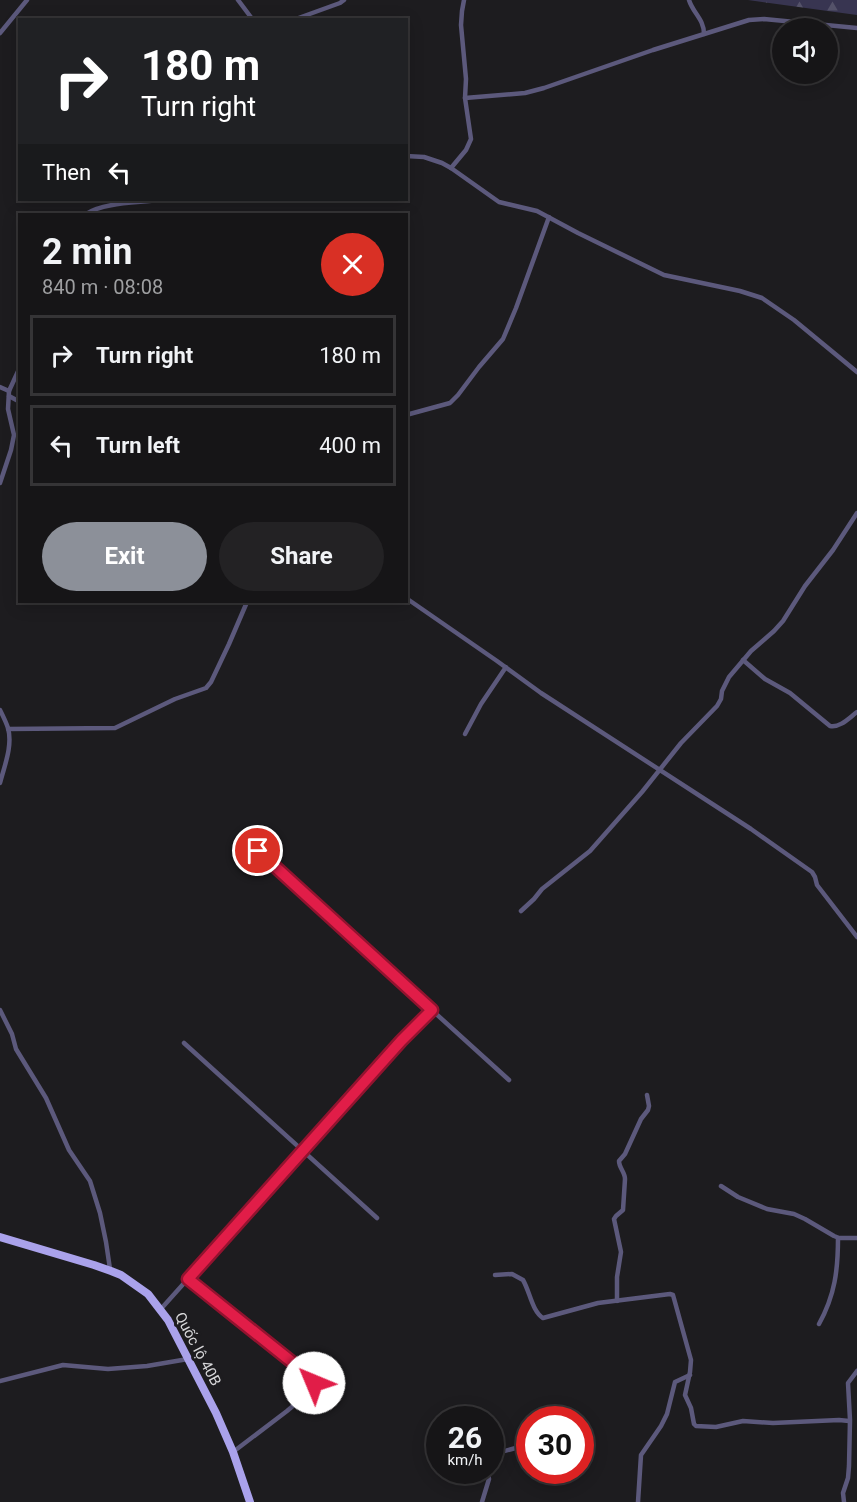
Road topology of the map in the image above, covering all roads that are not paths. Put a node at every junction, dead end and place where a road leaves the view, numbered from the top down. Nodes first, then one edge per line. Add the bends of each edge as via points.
1 (27, 0) edge
2 (238, 0) edge
3 (344, 0) edge
4 (464, 0) edge
5 (689, 0) edge
6 (252, 18) edge
7 (298, 18) edge
8 (857, 28) edge
9 (0, 33) edge
10 (705, 34) junction
11 (465, 98) junction
12 (408, 156) edge
13 (451, 168) junction
14 (151, 201) edge
15 (88, 213) edge
16 (549, 217) junction
17 (18, 372) edge
18 (857, 372) edge
19 (0, 387) edge
20 (9, 394) junction
21 (18, 401) edge
22 (408, 414) edge
23 (0, 483) edge
24 (857, 513) edge
25 (408, 599) edge
26 (247, 603) edge
27 (743, 660) junction
28 (506, 667) junction
29 (0, 710) edge
30 (857, 712) edge
31 (8, 729) junction
32 (465, 734) dead end
33 (659, 770) junction
34 (0, 783) edge
35 (240, 836) dead end
36 (521, 911) dead end
37 (857, 937) edge
38 (0, 1010) edge
39 (432, 1010) junction
40 (184, 1043) dead end
41 (509, 1080) dead end
42 (647, 1095) dead end
43 (303, 1151) junction
44 (722, 1186) dead end
45 (377, 1218) dead end
46 (0, 1237) edge
47 (838, 1238) junction
48 (857, 1238) edge
49 (111, 1271) junction
50 (495, 1275) dead end
51 (188, 1279) junction
52 (617, 1301) junction
53 (160, 1310) junction
54 (819, 1324) dead end
55 (188, 1359) junction
56 (857, 1371) edge
57 (690, 1375) junction
58 (0, 1381) edge
59 (850, 1420) junction
60 (857, 1421) edge
61 (233, 1452) junction
62 (487, 1484) edge
63 (250, 1502) edge
64 (482, 1502) edge
65 (638, 1502) edge
66 (843, 1502) edge

1 - 9 street
2 - 6 street
3 - 7 street
4 - 11 street via 461,25
5 - 10 street
8 - 10 street via 764,19
10 - 11 street via 544,88
11 - 13 street via 471,138
12 - 13 street via 424,157
13 - 16 street via 499,202
14 - 15 street
16 - 18 street via 664,275 767,300
16 - 22 street via 503,339 453,401
17 - 20 street
19 - 20 street
20 - 21 street
20 - 23 street via 14,435
24 - 27 street via 783,621
25 - 28 street
26 - 31 street via 206,688 116,728
27 - 30 street via 830,726 840,725
27 - 33 street via 717,706
28 - 32 street
28 - 33 street
29 - 31 street
31 - 34 street via 9,746
33 - 36 street via 590,851
33 - 37 street via 812,872 817,885
35 - 39 street
38 - 49 street via 69,1150 90,1181
39 - 41 street
39 - 43 street
40 - 43 street
42 - 52 street via 648,1110 619,1161 625,1179 623,1210 615,1219 621,1252
43 - 45 street
43 - 51 street
44 - 47 street via 767,1209 805,1219
46 - 49 highway, Quốc lộ 40B
47 - 48 street
47 - 54 street via 835,1283
49 - 53 highway, Quốc lộ 40B via 148,1294
50 - 52 street via 512,1274 523,1280 541,1317
51 - 53 street
51 - 61 street via 313,1379 307,1394
52 - 57 street via 672,1295 691,1360
53 - 55 highway, Quốc lộ 40B
55 - 58 street via 108,1369 63,1365
55 - 61 highway, Quốc lộ 40B
56 - 59 street via 848,1383
57 - 59 street via 686,1395 694,1424 699,1427 743,1421
57 - 65 street via 675,1382 667,1414 641,1455
59 - 60 street
59 - 66 street
61 - 63 highway, Quốc lộ 40B
62 - 64 street

